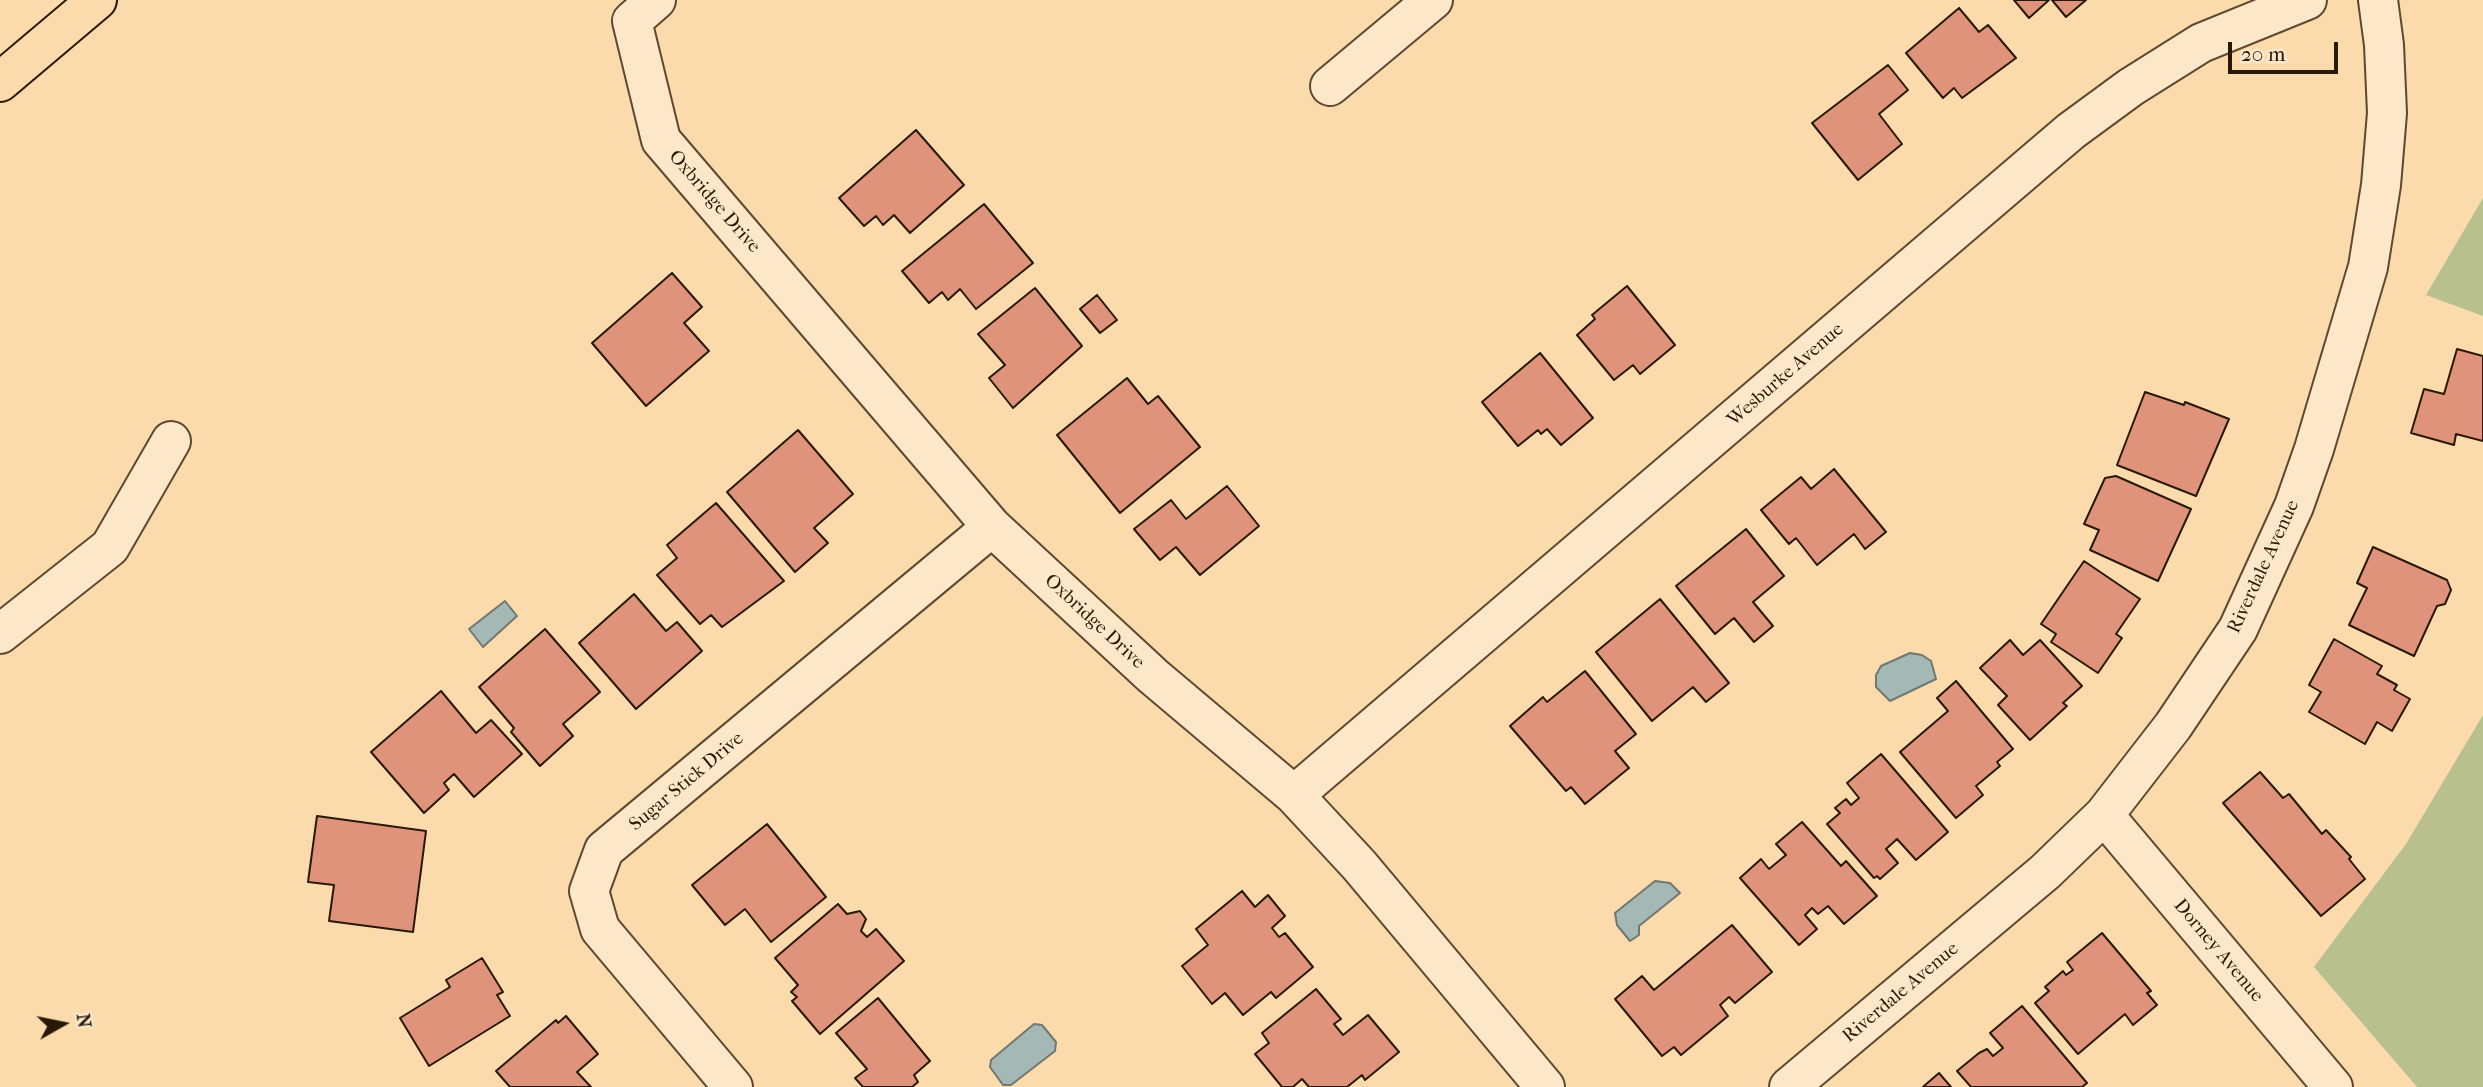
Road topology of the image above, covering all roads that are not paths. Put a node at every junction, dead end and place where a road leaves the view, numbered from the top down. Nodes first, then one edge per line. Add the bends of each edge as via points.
1 (97, 0) edge
2 (656, 0) edge
3 (1433, 0) edge
4 (2307, 0) edge
5 (2378, 0) edge
6 (0, 82) edge
7 (1330, 86) dead end
8 (171, 441) dead end
9 (992, 527) junction
10 (0, 635) edge
11 (1294, 795) junction
12 (2104, 815) junction
13 (733, 1087) edge
14 (1545, 1087) edge
15 (1788, 1087) edge
16 (2333, 1087) edge

1 - 6 main road
2 - 9 street, Oxbridge Drive via 632,21 661,140
3 - 7 street
4 - 11 street, Wesburke Avenue via 2202,43 2071,131
5 - 12 street, Riverdale Avenue via 2387,113 2381,185 2368,267 2314,449 2294,506 2238,629 2173,726
8 - 10 street via 110,547
9 - 11 street, Oxbridge Drive via 1153,676
9 - 13 street, Sugar Stick Drive via 604,850 589,891 600,929
11 - 14 street, Oxbridge Drive via 1359,865
12 - 15 street, Riverdale Avenue via 2039,877
12 - 16 street, Dorney Avenue

